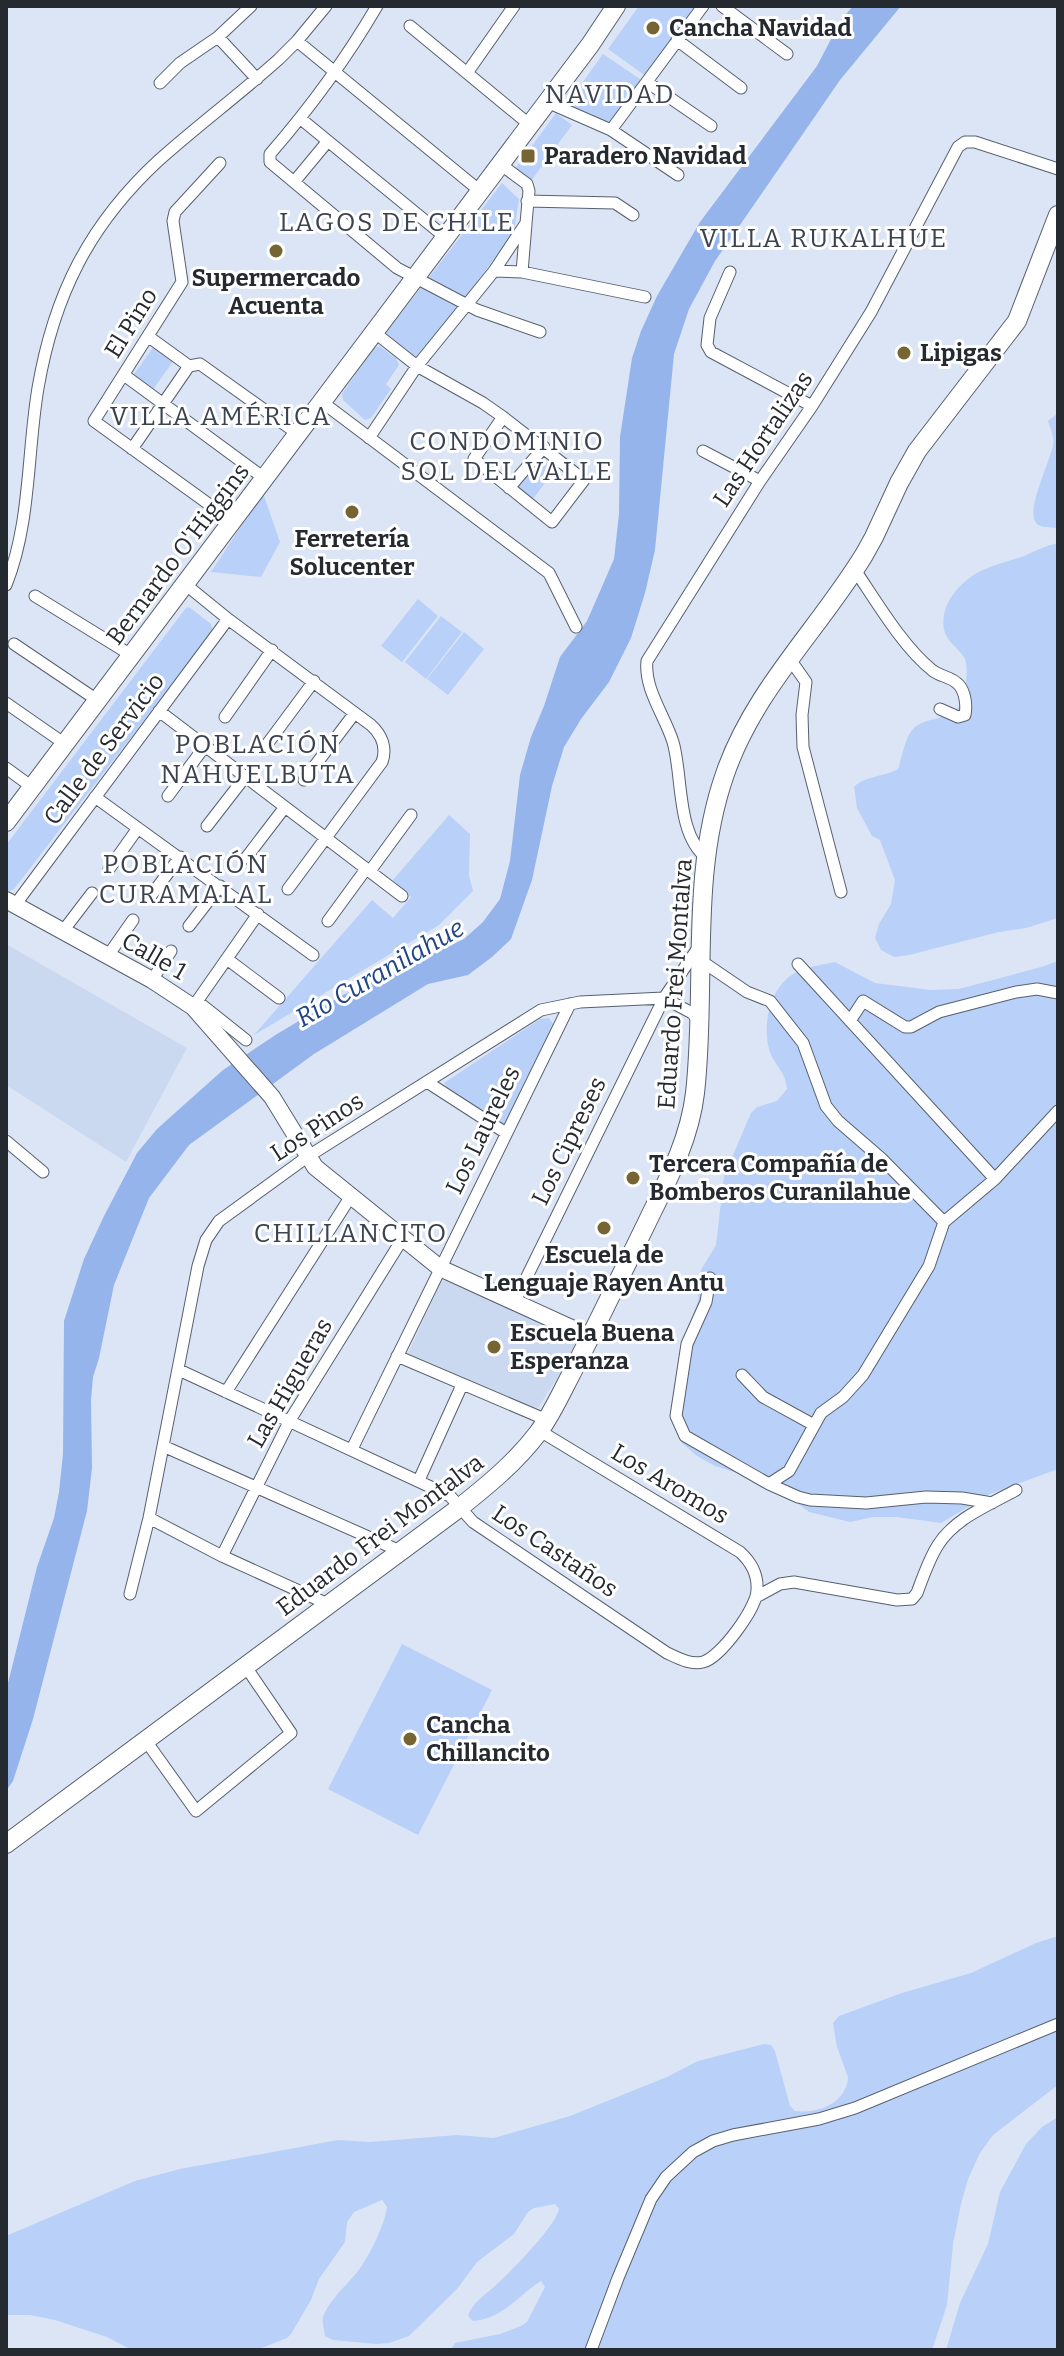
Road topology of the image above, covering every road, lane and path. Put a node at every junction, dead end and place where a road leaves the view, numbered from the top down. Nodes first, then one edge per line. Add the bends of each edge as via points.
1 (251, 6) edge
2 (326, 6) edge
3 (377, 6) edge
4 (514, 6) edge
5 (616, 6) edge
6 (703, 6) edge
7 (722, 6) edge
8 (410, 26) dead end
9 (218, 37) junction
10 (677, 40) junction
11 (297, 41) junction
12 (787, 54) dead end
13 (467, 73) junction
14 (334, 74) junction
15 (257, 79) junction
16 (647, 82) junction
17 (160, 83) dead end
18 (741, 88) dead end
19 (547, 102) junction
20 (301, 119) junction
21 (530, 125) junction
22 (711, 126) dead end
23 (611, 130) junction
24 (328, 141) junction
25 (220, 163) dead end
26 (500, 164) junction
27 (1058, 169) edge
28 (678, 175) dead end
29 (294, 182) junction
30 (480, 191) junction
31 (527, 201) junction
32 (633, 215) dead end
33 (1058, 215) edge
34 (526, 223) junction
35 (445, 237) junction
36 (494, 271) junction
37 (522, 272) junction
38 (730, 272) dead end
39 (415, 277) junction
40 (645, 297) dead end
41 (467, 305) junction
42 (374, 332) junction
43 (540, 332) dead end
44 (149, 337) junction
45 (189, 366) junction
46 (417, 366) junction
47 (124, 375) junction
48 (322, 402) junction
49 (163, 404) junction
50 (812, 406) junction
51 (503, 417) junction
52 (298, 434) junction
53 (369, 438) junction
54 (544, 447) junction
55 (132, 449) junction
56 (703, 451) dead end
57 (264, 478) junction
58 (760, 481) junction
59 (509, 488) junction
60 (232, 521) junction
61 (855, 570) junction
62 (185, 584) junction
63 (6, 585) edge
64 (35, 596) dead end
65 (228, 619) junction
66 (576, 627) dead end
67 (14, 644) dead end
68 (272, 650) junction
69 (131, 655) junction
70 (789, 658) junction
71 (314, 681) junction
72 (97, 700) junction
73 (6, 703) edge
74 (940, 709) dead end
75 (159, 711) junction
76 (354, 714) junction
77 (225, 717) dead end
78 (65, 744) junction
79 (205, 746) junction
80 (265, 747) dead end
81 (6, 768) edge
82 (245, 777) junction
83 (304, 780) dead end
84 (32, 787) junction
85 (168, 796) dead end
86 (95, 797) junction
87 (285, 807) junction
88 (411, 815) dead end
89 (6, 822) edge
90 (207, 826) dead end
91 (138, 828) junction
92 (327, 839) junction
93 (180, 857) junction
94 (246, 858) dead end
95 (707, 858) junction
96 (109, 869) dead end
97 (368, 870) junction
98 (220, 886) junction
99 (288, 889) dead end
100 (841, 892) dead end
101 (92, 893) dead end
102 (402, 896) dead end
103 (150, 897) dead end
104 (10, 902) edge
105 (258, 914) junction
106 (133, 920) dead end
107 (328, 921) dead end
108 (189, 926) dead end
109 (63, 931) junction
110 (171, 951) dead end
111 (700, 952) junction
112 (313, 955) dead end
113 (107, 957) junction
114 (227, 959) junction
115 (798, 964) dead end
116 (152, 980) junction
117 (1058, 993) edge
118 (279, 998) dead end
119 (664, 998) junction
120 (195, 1004) junction
121 (570, 1004) junction
122 (850, 1021) junction
123 (700, 1022) junction
124 (246, 1040) dead end
125 (427, 1082) junction
126 (1058, 1111) edge
127 (506, 1133) junction
128 (6, 1141) edge
129 (307, 1157) junction
130 (43, 1172) dead end
131 (995, 1179) junction
132 (351, 1196) junction
133 (944, 1222) junction
134 (403, 1238) junction
135 (440, 1268) junction
136 (710, 1278) dead end
137 (514, 1303) junction
138 (591, 1337) junction
139 (397, 1356) junction
140 (179, 1370) junction
141 (742, 1375) dead end
142 (462, 1385) junction
143 (226, 1392) junction
144 (290, 1420) junction
145 (544, 1425) junction
146 (814, 1425) junction
147 (163, 1446) junction
148 (352, 1449) junction
149 (419, 1480) junction
150 (769, 1484) junction
151 (256, 1488) junction
152 (1016, 1490) dead end
153 (992, 1503) junction
154 (459, 1508) junction
155 (149, 1518) junction
156 (400, 1551) junction
157 (222, 1556) junction
158 (130, 1594) dead end
159 (757, 1594) junction
160 (330, 1605) junction
161 (246, 1667) junction
162 (146, 1741) junction
163 (6, 1844) edge
164 (1058, 2024) edge
165 (591, 2350) edge

1 - 9 street
2 - 11 street
3 - 14 street
4 - 13 street
5 - 19 main road, Bernardo O'Higgins
6 - 10 street
7 - 12 street
8 - 13 street
9 - 15 street
9 - 17 street
10 - 16 street
10 - 18 street
11 - 14 street
11 - 15 street
13 - 21 street
14 - 20 street
14 - 30 street
15 - 63 street via 138,182 101,226 70,277 43,360 20,538
16 - 22 street
16 - 23 street
19 - 21 main road, Bernardo O'Higgins
19 - 23 street
20 - 24 street
20 - 29 street via 269,159
21 - 26 main road, Bernardo O'Higgins
23 - 28 street
24 - 29 street
24 - 35 street
25 - 44 street, El Pino via 175,212 182,282
26 - 30 main road, Bernardo O'Higgins
26 - 31 street via 527,184
27 - 50 street, Las Hortalizas via 975,142 958,147 871,312
29 - 39 street via 397,268
30 - 35 main road, Bernardo O'Higgins
31 - 32 street via 615,203
31 - 34 street
33 - 61 main road, Eduardo Frei Montalva via 1017,321 917,451
34 - 36 street
34 - 37 street
35 - 39 main road, Bernardo O'Higgins
36 - 37 street
36 - 41 street
37 - 40 street
38 - 50 street via 710,318 711,352
39 - 41 street
39 - 42 main road, Bernardo O'Higgins
41 - 43 street
41 - 46 street
42 - 46 street
42 - 48 main road, Bernardo O'Higgins
44 - 45 street
44 - 47 street, El Pino
45 - 49 street
45 - 52 street via 200,364
46 - 51 street
46 - 53 street
47 - 49 street
47 - 55 street, El Pino via 94,421
48 - 52 main road, Bernardo O'Higgins
48 - 53 street
49 - 55 street
49 - 57 street
50 - 58 street, Las Hortalizas
51 - 54 street
51 - 59 street via 474,459
52 - 57 main road, Bernardo O'Higgins
53 - 66 street via 549,573
54 - 59 street
54 - 59 street via 584,480 552,522
55 - 60 street
56 - 58 street
57 - 60 main road, Bernardo O'Higgins
58 - 95 street, Las Hortalizas via 647,661 648,680 672,739 684,817
60 - 62 main road, Bernardo O'Higgins
61 - 70 main road, Eduardo Frei Montalva
61 - 74 street via 903,640 934,673 961,687 965,715
62 - 65 street
62 - 69 main road, Bernardo O'Higgins
64 - 69 street
65 - 68 street
65 - 75 street, Calle de Servicio
67 - 72 street
68 - 71 street
68 - 77 street
69 - 72 main road, Bernardo O'Higgins
70 - 95 main road, Eduardo Frei Montalva via 737,745 719,795
70 - 100 street via 806,682 803,747
71 - 76 street
71 - 80 street
72 - 78 main road, Bernardo O'Higgins
73 - 78 street
75 - 79 street
75 - 86 street, Calle de Servicio
76 - 83 street
76 - 92 street via 378,732 382,762
78 - 84 main road, Bernardo O'Higgins
79 - 82 street
79 - 85 street
81 - 84 street
82 - 87 street
82 - 90 street
84 - 89 main road, Bernardo O'Higgins
86 - 91 street
86 - 104 street, Calle de Servicio
87 - 92 street
87 - 94 street
88 - 97 street
91 - 93 street
91 - 96 street
92 - 97 street
92 - 99 street
93 - 98 street
93 - 103 street
95 - 111 main road, Eduardo Frei Montalva
97 - 102 street
97 - 107 street
98 - 105 street
98 - 108 street
101 - 109 street
104 - 109 street, Calle 1
105 - 112 street
105 - 114 street
106 - 113 street
109 - 113 street, Calle 1
110 - 116 street
111 - 119 street
111 - 123 main road, Eduardo Frei Montalva
111 - 133 street via 747,992 770,1001 803,1043 826,1106
113 - 116 street, Calle 1
114 - 118 street
114 - 120 street
115 - 122 street
116 - 120 street, Calle 1
117 - 122 street via 1016,992 939,1012 911,1027 863,1001
119 - 121 street, Los Pinos
119 - 123 street
119 - 137 street, Los Cipreses
120 - 124 street
120 - 129 street, Calle 1 via 272,1097
121 - 125 street, Los Pinos via 541,1010
121 - 127 street, Los Laureles
122 - 131 street
123 - 138 main road, Eduardo Frei Montalva via 695,1095 683,1145
125 - 127 street
125 - 129 street, Los Pinos
126 - 131 street
127 - 135 street, Los Laureles
128 - 130 street
129 - 132 street, Calle 1
129 - 140 street, Los Pinos via 219,1221 206,1240
131 - 133 street
132 - 134 street, Calle 1
132 - 143 street
133 - 146 street via 929,1266 863,1375
134 - 135 street, Calle 1
134 - 144 street, Las Higueras
135 - 137 street, Calle 1
135 - 139 street, Los Laureles
136 - 150 street via 706,1302 687,1344 676,1416 685,1436
137 - 138 street, Calle 1
138 - 145 main road, Eduardo Frei Montalva
139 - 142 street, Los Aromos
139 - 148 street, Los Laureles
140 - 143 street, Los Castaños
140 - 147 street, Los Pinos
141 - 146 street via 763,1397
142 - 145 street, Los Aromos
142 - 149 street
143 - 144 street, Los Castaños
144 - 148 street, Los Castaños
144 - 151 street, Las Higueras
145 - 154 main road, Eduardo Frei Montalva via 501,1474
145 - 159 street, Los Aromos via 740,1552 750,1561
146 - 150 street via 789,1471
147 - 151 street
147 - 155 street, Los Pinos
148 - 149 street, Los Castaños
149 - 154 street, Los Castaños via 450,1496
150 - 153 street via 810,1500 866,1503 926,1497
151 - 156 street
151 - 157 street, Las Higueras
152 - 153 street
153 - 159 street via 967,1516 939,1543 912,1599 794,1582
154 - 156 main road, Eduardo Frei Montalva
154 - 159 street, Los Castaños via 682,1660 713,1659
155 - 157 street
155 - 158 street, Los Pinos
156 - 160 main road, Eduardo Frei Montalva
157 - 160 street
160 - 161 main road, Eduardo Frei Montalva
161 - 162 main road, Eduardo Frei Montalva
161 - 162 street via 291,1733 196,1811
162 - 163 main road, Eduardo Frei Montalva
164 - 165 street via 855,2108 733,2135 693,2152 651,2199

